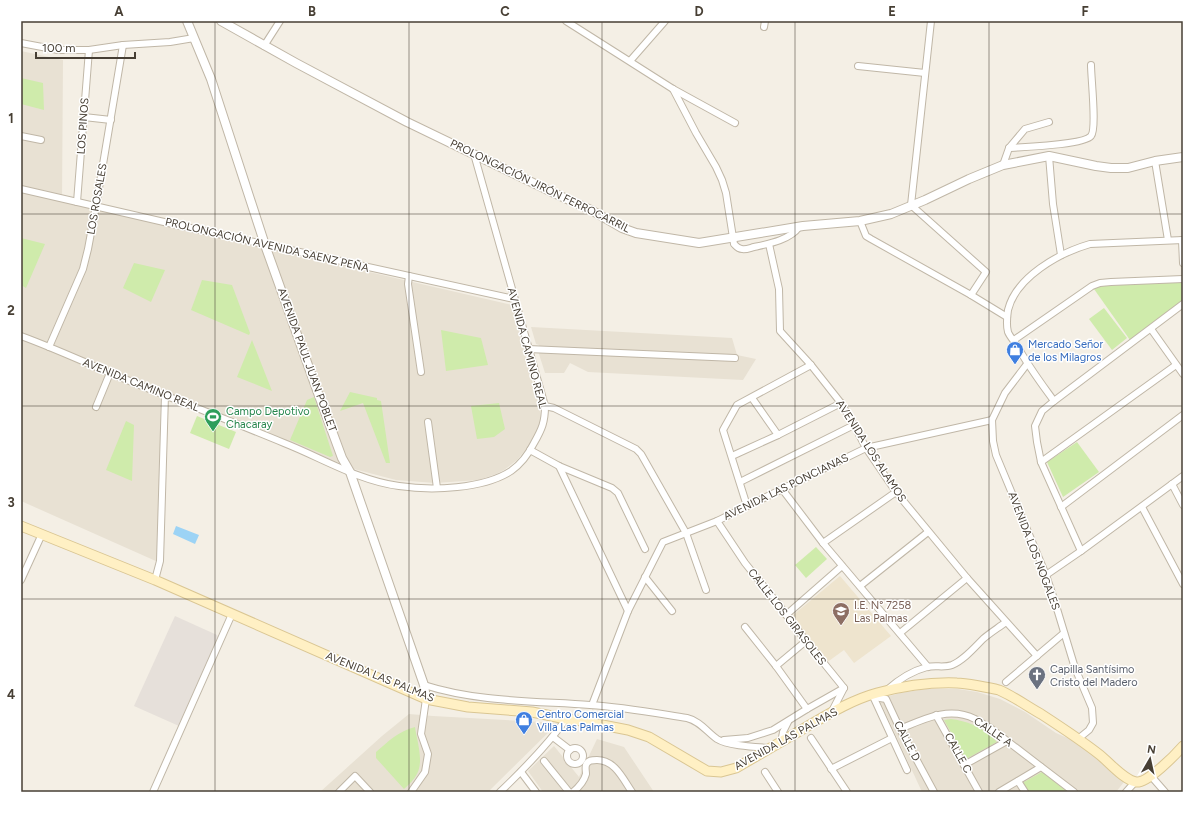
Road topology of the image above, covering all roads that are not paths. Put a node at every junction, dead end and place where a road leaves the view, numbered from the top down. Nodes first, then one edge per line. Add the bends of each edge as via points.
1 (187, 21) edge
2 (221, 21) edge
3 (280, 21) edge
4 (566, 21) edge
5 (665, 21) edge
6 (931, 21) edge
7 (194, 38) junction
8 (21, 43) edge
9 (123, 45) junction
10 (264, 46) junction
11 (89, 50) junction
12 (630, 61) junction
13 (1091, 65) dead end
14 (858, 66) dead end
15 (925, 73) junction
16 (673, 89) junction
17 (84, 117) junction
18 (111, 120) junction
19 (1049, 122) dead end
20 (735, 123) dead end
21 (21, 136) edge
22 (41, 140) dead end
23 (1009, 148) junction
24 (474, 154) junction
25 (1050, 156) junction
26 (1183, 157) edge
27 (1155, 161) junction
28 (1003, 165) junction
29 (21, 189) edge
30 (77, 202) junction
31 (911, 205) junction
32 (96, 206) junction
33 (860, 220) junction
34 (799, 227) junction
35 (733, 238) junction
36 (1168, 240) junction
37 (1182, 240) edge
38 (265, 244) junction
39 (769, 244) junction
40 (1061, 255) junction
41 (1183, 263) edge
42 (409, 276) junction
43 (1183, 279) edge
44 (971, 296) junction
45 (514, 299) junction
46 (1183, 304) edge
47 (1006, 317) junction
48 (1151, 329) junction
49 (21, 336) edge
50 (1014, 340) junction
51 (49, 347) junction
52 (528, 349) junction
53 (735, 358) dead end
54 (1027, 364) junction
55 (811, 365) junction
56 (1176, 365) junction
57 (421, 372) dead end
58 (110, 373) junction
59 (1183, 374) edge
60 (165, 395) junction
61 (752, 398) junction
62 (1054, 401) junction
63 (840, 403) junction
64 (545, 406) junction
65 (96, 407) dead end
66 (1183, 415) edge
67 (992, 420) junction
68 (428, 422) dead end
69 (854, 424) junction
70 (778, 435) junction
71 (866, 448) junction
72 (530, 450) junction
73 (732, 456) junction
74 (1041, 462) junction
75 (559, 466) junction
76 (350, 472) junction
77 (1183, 476) edge
78 (740, 482) junction
79 (1172, 484) junction
80 (437, 488) junction
81 (782, 489) junction
82 (896, 492) junction
83 (1183, 504) edge
84 (747, 506) junction
85 (1061, 507) junction
86 (1142, 507) junction
87 (717, 520) junction
88 (21, 526) edge
89 (928, 532) junction
90 (686, 533) junction
91 (42, 534) junction
92 (823, 543) junction
93 (645, 549) dead end
94 (1082, 551) junction
95 (842, 566) junction
96 (1046, 575) junction
97 (645, 577) junction
98 (967, 578) junction
99 (21, 580) edge
100 (155, 580) junction
101 (1183, 584) edge
102 (860, 586) junction
103 (706, 590) dead end
104 (628, 611) junction
105 (672, 611) dead end
106 (232, 614) junction
107 (786, 614) junction
108 (1006, 622) junction
109 (745, 627) dead end
110 (900, 633) junction
111 (1064, 633) junction
112 (806, 641) junction
113 (1037, 656) junction
114 (776, 666) junction
115 (928, 667) junction
116 (1006, 682) dead end
117 (424, 685) junction
118 (844, 688) junction
119 (886, 691) junction
120 (873, 696) junction
121 (426, 699) junction
122 (543, 702) junction
123 (592, 705) junction
124 (807, 709) junction
125 (831, 713) junction
126 (544, 714) junction
127 (936, 715) junction
128 (566, 719) junction
129 (789, 720) junction
130 (900, 729) junction
131 (553, 737) junction
132 (811, 738) dead end
133 (892, 738) junction
134 (1078, 738) junction
135 (719, 740) junction
136 (1007, 741) junction
137 (781, 742) junction
138 (1183, 746) edge
139 (770, 748) junction
140 (570, 750) junction
141 (581, 759) junction
142 (544, 761) dead end
143 (587, 763) junction
144 (964, 765) junction
145 (1041, 767) junction
146 (832, 769) junction
147 (907, 770) dead end
148 (521, 772) junction
149 (765, 772) dead end
150 (1151, 776) junction
151 (1018, 781) junction
152 (1135, 782) junction
153 (153, 792) edge
154 (339, 792) edge
155 (370, 792) edge
156 (411, 792) edge
157 (500, 792) edge
158 (536, 792) edge
159 (569, 792) edge
160 (573, 792) edge
161 (632, 792) edge
162 (778, 792) edge
163 (847, 792) edge
164 (934, 792) edge
165 (979, 792) edge
166 (999, 792) edge
167 (1025, 792) edge
168 (1072, 792) edge
169 (1126, 792) edge
170 (1165, 792) edge

1 - 7 street, AVENIDA PAUL JUAN POBLET
2 - 10 street, PROLONGACIÓN JIRÓN FERROCARRIL
3 - 10 street
4 - 12 street
5 - 12 street
6 - 15 street
7 - 9 street
7 - 38 street, AVENIDA PAUL JUAN POBLET
8 - 11 street via 58,50
9 - 11 street
9 - 18 street, LOS ROSALES
10 - 24 street, PROLONGACIÓN JIRÓN FERROCARRIL
11 - 17 street, LOS PINOS
12 - 16 street
13 - 23 street via 1094,126 1092,136 1081,142
14 - 15 street
15 - 31 street
16 - 20 street
16 - 35 street via 722,180
17 - 18 street
17 - 30 street, LOS PINOS
18 - 32 street, LOS ROSALES
19 - 23 street via 1025,129
21 - 22 street
23 - 28 street
24 - 35 street, PROLONGACIÓN JIRÓN FERROCARRIL via 636,233 698,243
24 - 45 street, AVENIDA CAMINO REAL
25 - 27 street, PROLONGACIÓN JIRÓN FERROCARRIL via 1111,168 1128,168
25 - 28 street, PROLONGACIÓN JIRÓN FERROCARRIL
25 - 40 street via 1053,204
26 - 27 street, PROLONGACIÓN JIRÓN FERROCARRIL
27 - 36 street
28 - 31 street, PROLONGACIÓN JIRÓN FERROCARRIL
29 - 30 street, PROLONGACIÓN AVENIDA SAENZ PEÑA
30 - 32 street, PROLONGACIÓN AVENIDA SAENZ PEÑA
31 - 33 street, PROLONGACIÓN JIRÓN FERROCARRIL via 891,214
31 - 44 street via 986,272
32 - 38 street, PROLONGACIÓN AVENIDA SAENZ PEÑA
32 - 51 street, LOS ROSALES via 83,268
33 - 34 street, PROLONGACIÓN JIRÓN FERROCARRIL
33 - 44 street via 866,236 870,239
34 - 35 street, PROLONGACIÓN JIRÓN FERROCARRIL
34 - 39 street via 791,234
35 - 39 street via 735,246 742,249
36 - 37 street
36 - 40 street via 1090,244
37 - 41 street
38 - 42 street, PROLONGACIÓN AVENIDA SAENZ PEÑA
38 - 76 street, AVENIDA PAUL JUAN POBLET via 342,458
39 - 55 street, AVENIDA LOS ALAMOS via 779,289 780,331
40 - 47 street via 1030,275 1020,286 1009,304
42 - 45 street, PROLONGACIÓN AVENIDA SAENZ PEÑA
42 - 57 street
43 - 50 street via 1100,283
44 - 47 street
45 - 52 street, AVENIDA CAMINO REAL
46 - 48 street
47 - 50 street via 1008,331
48 - 56 street
48 - 62 street
49 - 51 street, AVENIDA CAMINO REAL
50 - 54 street
51 - 58 street, AVENIDA CAMINO REAL
52 - 53 street
52 - 64 street, AVENIDA CAMINO REAL
54 - 62 street
54 - 67 street, AVENIDA LOS NOGALES via 1005,393
55 - 61 street
55 - 63 street, AVENIDA LOS ALAMOS
56 - 59 street
56 - 74 street
58 - 60 street, AVENIDA CAMINO REAL
58 - 65 street
60 - 76 street, AVENIDA CAMINO REAL
60 - 100 street via 160,561
61 - 70 street
61 - 73 street via 737,405 723,430
62 - 74 street via 1042,411 1035,426
63 - 69 street, AVENIDA LOS ALAMOS
63 - 70 street
64 - 72 street, AVENIDA CAMINO REAL via 545,420
64 - 90 street via 554,408 636,449
66 - 85 street
67 - 71 street, AVENIDA LAS PONCIANAS
67 - 96 street, AVENIDA LOS NOGALES via 996,455
68 - 80 street
69 - 71 street, AVENIDA LOS ALAMOS
69 - 78 street
70 - 73 street
71 - 81 street, AVENIDA LAS PONCIANAS
71 - 82 street, AVENIDA LOS ALAMOS
72 - 75 street
72 - 80 street, AVENIDA CAMINO REAL via 513,470 499,478 478,484
73 - 78 street
74 - 85 street
75 - 93 street via 612,488 618,493
75 - 104 street
76 - 80 street, AVENIDA CAMINO REAL via 399,486
76 - 117 street, AVENIDA PAUL JUAN POBLET
77 - 79 street
78 - 84 street
79 - 83 street
79 - 86 street
81 - 84 street, AVENIDA LAS PONCIANAS
81 - 92 street
82 - 89 street, AVENIDA LOS ALAMOS
82 - 92 street
84 - 87 street, AVENIDA LAS PONCIANAS
85 - 94 street
86 - 94 street
86 - 101 street
87 - 90 street, AVENIDA LAS PONCIANAS
87 - 107 street, CALLE LOS GIRASOLES via 745,563
88 - 91 main road, AVENIDA LAS PALMAS
89 - 98 street, AVENIDA LOS ALAMOS
89 - 102 street
90 - 97 street, AVENIDA LAS PONCIANAS via 663,542
90 - 103 street
91 - 99 street
91 - 100 main road, AVENIDA LAS PALMAS
92 - 95 street
94 - 96 street
95 - 102 street
95 - 107 street
96 - 111 street, AVENIDA LOS NOGALES
97 - 104 street, AVENIDA LAS PONCIANAS
97 - 105 street
98 - 108 street, AVENIDA LOS ALAMOS
98 - 110 street
100 - 106 main road, AVENIDA LAS PALMAS
102 - 110 street
104 - 123 street, AVENIDA LAS PONCIANAS
106 - 121 main road, AVENIDA LAS PALMAS
106 - 153 street
107 - 112 street, CALLE LOS GIRASOLES
108 - 113 street, AVENIDA LOS ALAMOS
108 - 115 street via 961,660 944,667
109 - 114 street
110 - 115 street
111 - 113 street
111 - 134 street, AVENIDA LOS NOGALES via 1092,708 1094,722 1089,730
112 - 114 street
112 - 118 street, CALLE LOS GIRASOLES
113 - 116 street
114 - 124 street
115 - 119 street via 903,677
117 - 121 street, AVENIDA PAUL JUAN POBLET
117 - 122 street via 467,696
118 - 124 street
118 - 125 street
119 - 120 main road, AVENIDA LAS PALMAS
119 - 134 main road, AVENIDA LAS PALMAS via 914,685 959,682 998,690
120 - 125 main road, AVENIDA LAS PALMAS
120 - 130 street, CALLE D via 886,699
120 - 133 street
121 - 126 main road, AVENIDA LAS PALMAS via 468,707
121 - 156 street via 421,734 428,754 425,772
122 - 123 street
122 - 126 street
123 - 135 street via 692,719
124 - 129 street
125 - 137 main road, AVENIDA LAS PALMAS
126 - 128 main road, AVENIDA LAS PALMAS
127 - 130 street, CALLE A
127 - 136 street, CALLE A via 956,714 975,719
127 - 144 street, CALLE C
128 - 131 street
128 - 139 main road, AVENIDA LAS PALMAS via 628,730 649,737 707,771 722,772 736,768
129 - 135 street via 773,730 748,738
129 - 137 street
130 - 164 street, CALLE D
131 - 140 street
131 - 148 street
132 - 146 street
133 - 146 street
133 - 147 street
134 - 152 main road, AVENIDA LAS PALMAS
135 - 139 street via 744,746
136 - 144 street
136 - 145 street, CALLE A
137 - 139 main road, AVENIDA LAS PALMAS
138 - 150 main road
140 - 141 street via 579,749 582,753
140 - 141 street via 567,754 568,760 574,763
141 - 143 street
142 - 159 street
143 - 160 street via 582,784
143 - 161 street via 591,760 608,762
144 - 165 street, CALLE C
145 - 151 street
145 - 168 street, CALLE A
146 - 163 street
148 - 157 street
148 - 158 street
149 - 162 street
150 - 152 main road via 1141,782
150 - 170 street
151 - 166 street
151 - 167 street
152 - 169 street
154 - 155 street via 355,776

